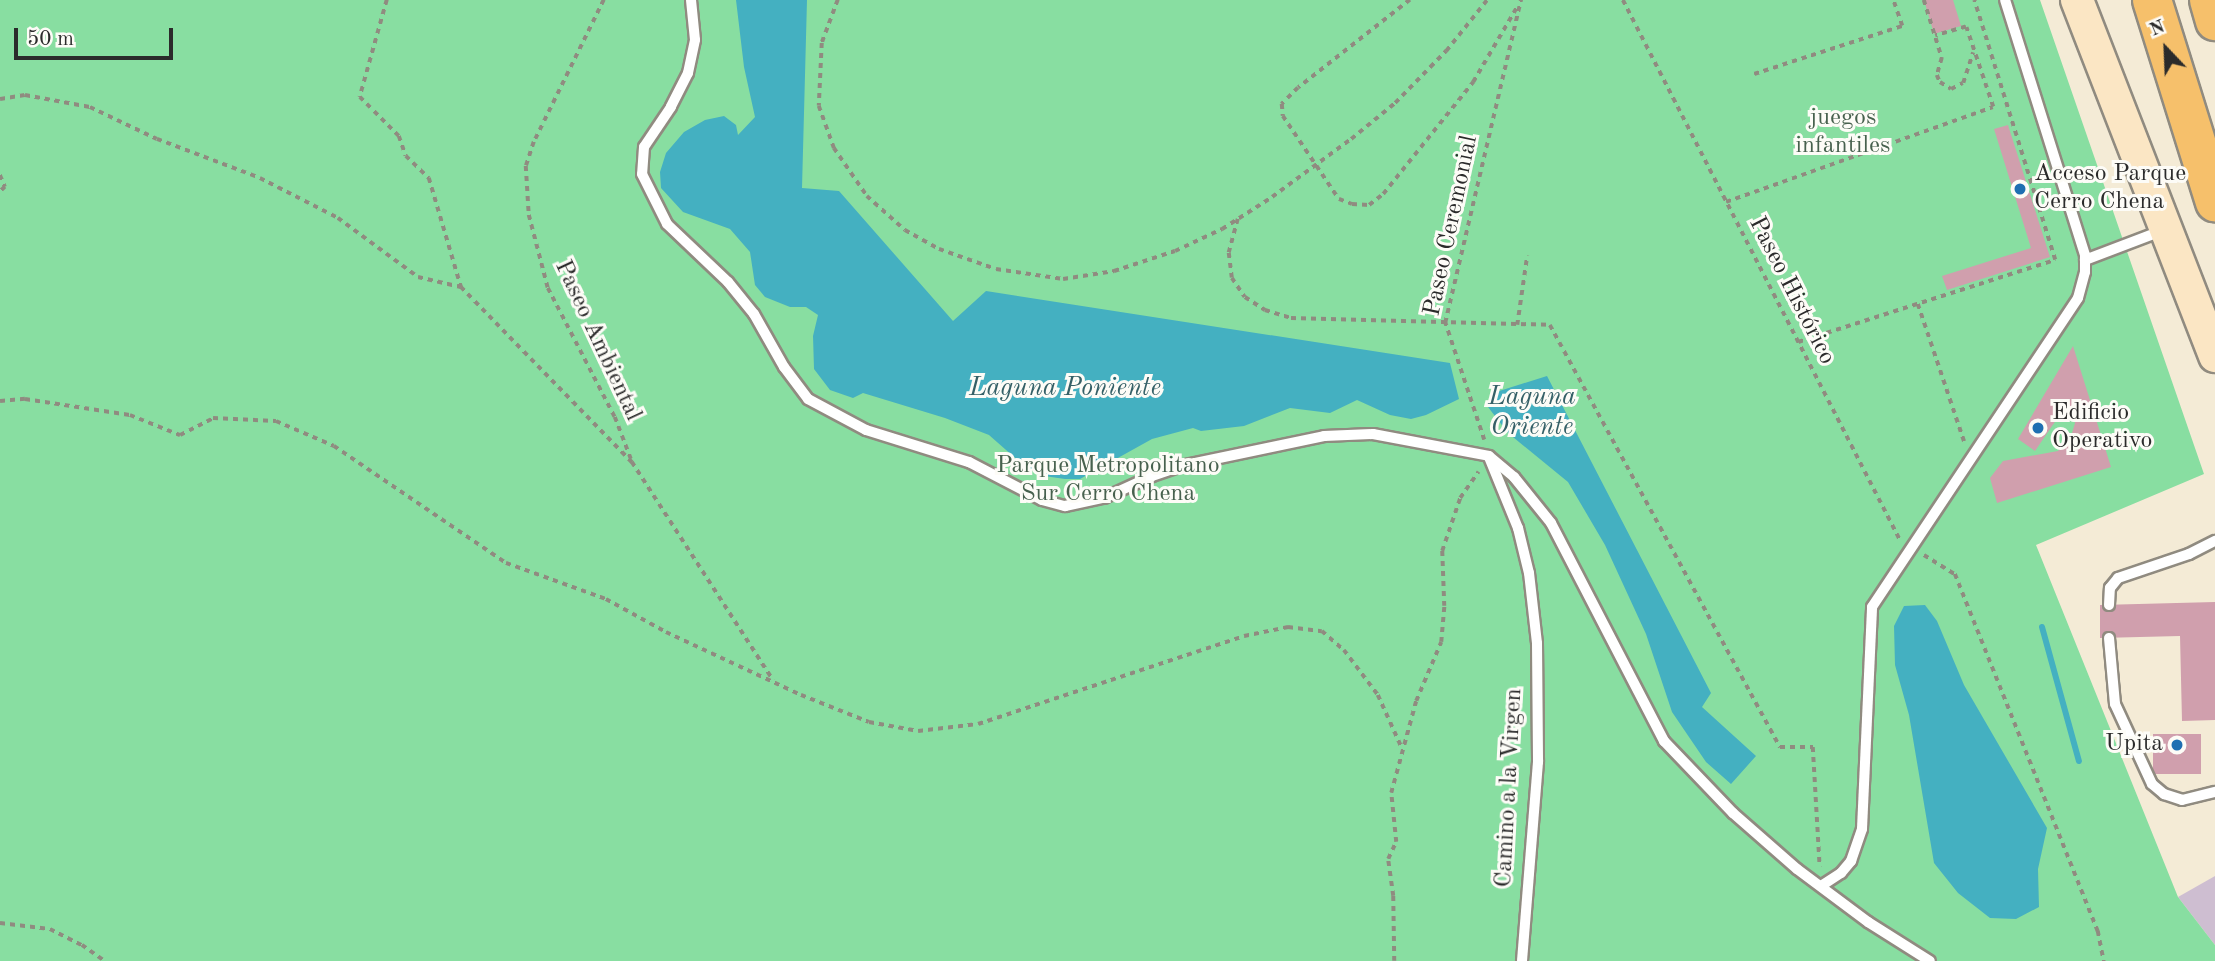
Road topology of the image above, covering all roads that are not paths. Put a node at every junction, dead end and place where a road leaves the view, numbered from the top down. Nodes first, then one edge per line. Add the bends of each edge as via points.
1 (691, 0) edge
2 (2004, 0) edge
3 (2077, 0) edge
4 (2152, 0) edge
5 (2208, 0) edge
6 (2215, 21) edge
7 (2215, 202) edge
8 (2165, 229) junction
9 (2085, 260) junction
10 (2215, 356) edge
11 (1489, 456) junction
12 (2215, 541) edge
13 (2109, 605) dead end
14 (2109, 638) dead end
15 (2215, 792) edge
16 (1821, 886) junction
17 (1522, 961) edge
18 (1930, 961) edge

1 - 11 lane via 695,40 688,73 644,147 642,174 667,224 728,282 754,314 808,399 833,415 969,462 1042,500 1065,506 1104,498 1181,466 1324,436 1373,434
2 - 9 lane
3 - 8 main road
4 - 7 highway
5 - 6 highway
8 - 9 lane
8 - 10 main road
9 - 16 lane via 2078,298 1872,607 1862,829 1846,867
11 - 16 lane via 1514,477 1551,523 1664,741 1733,813
11 - 17 lane, Camino a la Virgen via 1518,528 1529,573 1537,643 1538,762
12 - 13 lane via 2118,578 2110,588
14 - 15 lane via 2115,704 2152,784 2182,800
16 - 18 lane

